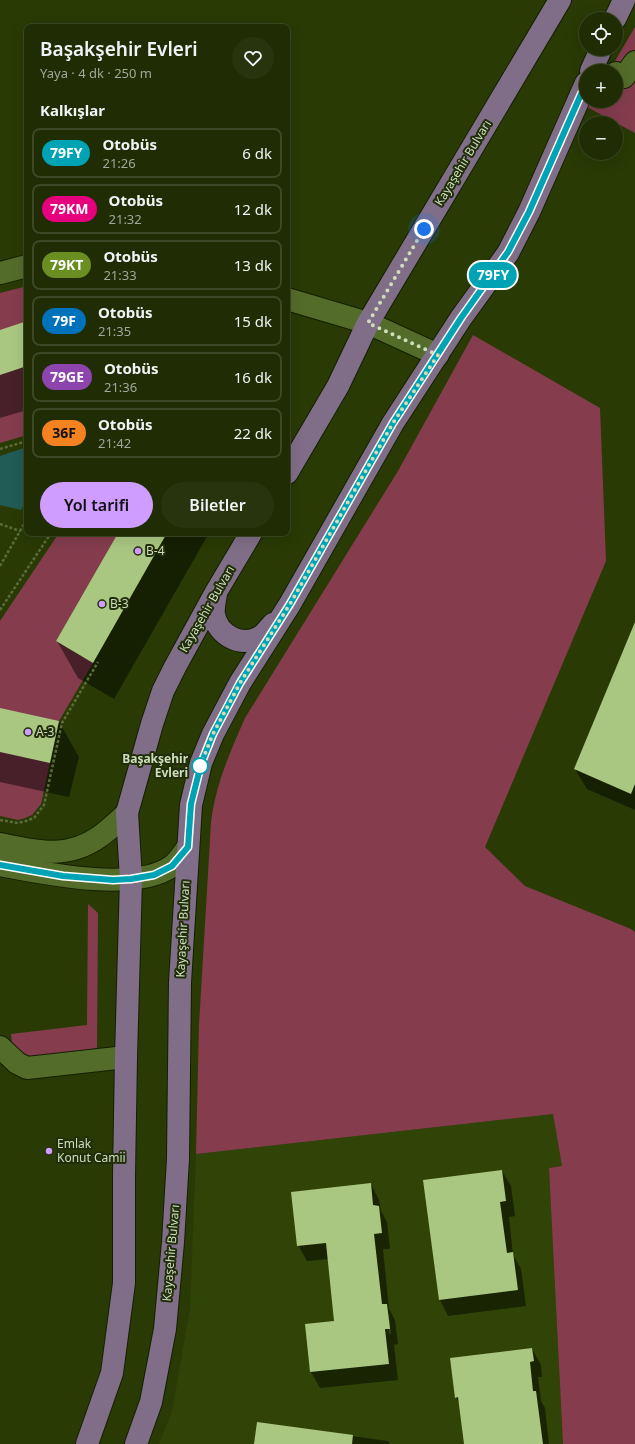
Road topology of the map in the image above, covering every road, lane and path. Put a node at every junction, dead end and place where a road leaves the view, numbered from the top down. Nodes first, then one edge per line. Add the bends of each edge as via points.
1 (560, 0) edge
2 (624, 0) edge
3 (618, 12) edge
4 (635, 62) edge
5 (623, 77) edge
6 (579, 99) edge
7 (24, 267) edge
8 (0, 273) edge
9 (290, 299) edge
10 (368, 323) junction
11 (438, 355) junction
12 (24, 442) edge
13 (0, 449) edge
14 (290, 468) edge
15 (0, 524) edge
16 (24, 524) edge
17 (20, 531) junction
18 (49, 536) edge
19 (249, 536) edge
20 (0, 566) edge
21 (216, 592) junction
22 (290, 604) junction
23 (0, 610) edge
24 (98, 662) dead end
25 (128, 813) junction
26 (0, 820) edge
27 (0, 844) edge
28 (188, 847) junction
29 (0, 865) edge
30 (131, 879) junction
31 (0, 1047) edge
32 (126, 1057) junction
33 (87, 1444) edge
34 (136, 1444) edge

1 - 10 main road, Kayaşehir Bulvarı
2 - 3 main road
4 - 5 street
6 - 11 main road, Kayaşehir Bulvarı via 529,212 508,252
7 - 8 street
9 - 10 street
10 - 11 street
10 - 14 main road, Kayaşehir Bulvarı via 338,386
11 - 22 main road, Kayaşehir Bulvarı via 393,423
12 - 13 path
15 - 17 path
16 - 17 path
17 - 20 path
18 - 23 path
19 - 21 main road, Kayaşehir Bulvarı
21 - 22 main road via 214,614 220,629 238,640 247,641 259,637
21 - 25 main road, Kayaşehir Bulvarı via 163,691
22 - 28 main road, Kayaşehir Bulvarı via 240,683 213,734 201,764 191,804
24 - 26 path via 62,723 44,805 34,818 26,821 18,823
25 - 27 street via 98,838 64,852 51,853
25 - 30 main road, Kayaşehir Bulvarı
28 - 30 street via 172,866 154,875
28 - 34 main road, Kayaşehir Bulvarı via 180,982 178,1159 173,1242 165,1329 151,1402
29 - 30 street via 63,876
30 - 32 main road, Kayaşehir Bulvarı
31 - 32 street via 17,1064 27,1068
32 - 33 main road, Kayaşehir Bulvarı via 124,1282 112,1373

